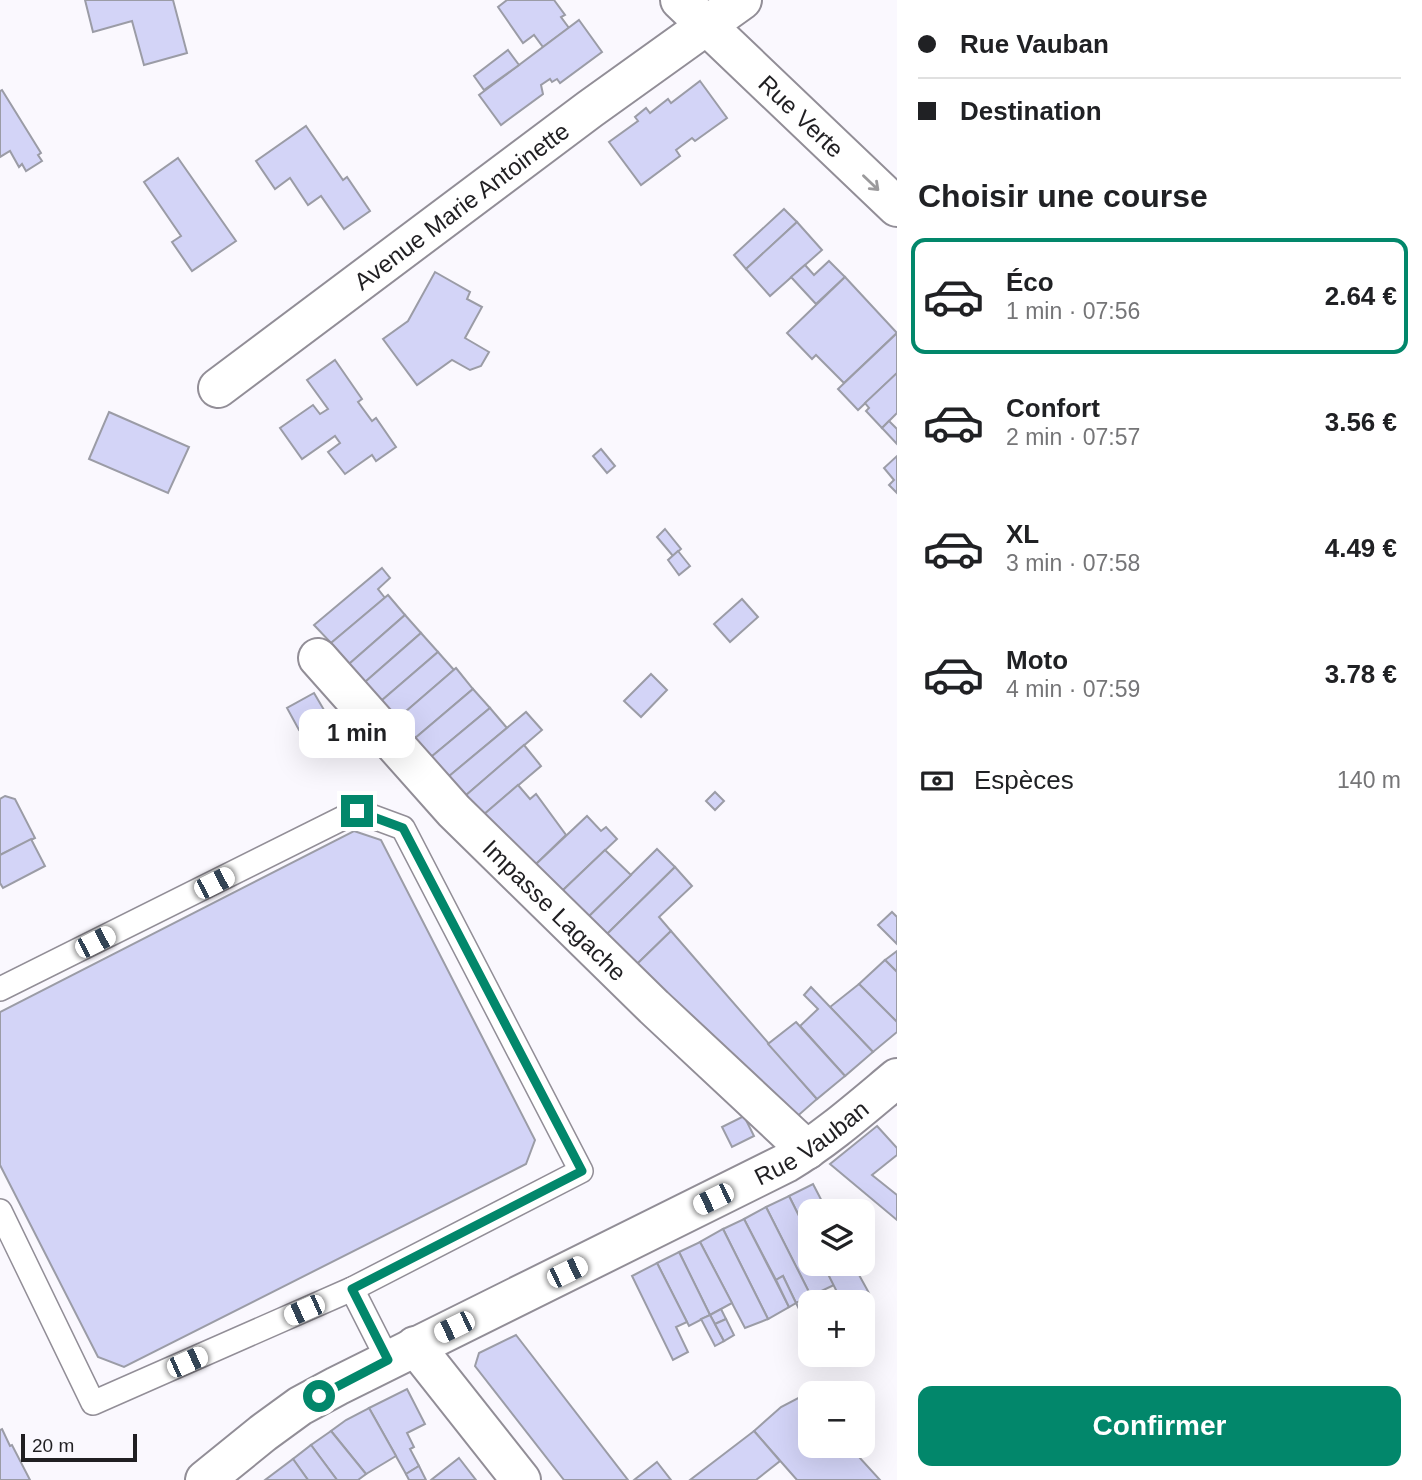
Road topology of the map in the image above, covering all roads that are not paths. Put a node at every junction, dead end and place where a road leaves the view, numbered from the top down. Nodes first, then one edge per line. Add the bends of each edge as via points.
1 (742, 0) edge
2 (693, 12) edge
3 (897, 207) edge
4 (218, 388) dead end
5 (318, 658) dead end
6 (0, 989) edge
7 (897, 1078) edge
8 (807, 1150) junction
9 (0, 1211) edge
10 (352, 1289) junction
11 (402, 1353) junction
12 (205, 1480) edge
13 (521, 1480) edge

1 - 2 street
2 -> 3 street, Rue Verte
2 - 4 street, Avenue Marie Antoinette
5 - 8 street, Impasse Lagache via 454,811
6 - 10 lane via 357,811 403,828 582,1171
7 - 8 street, Rue Vauban
8 - 11 street, Rue Vauban
9 - 10 lane via 93,1403
10 - 11 lane
11 - 12 street, Rue Vauban via 300,1406
11 - 13 street

